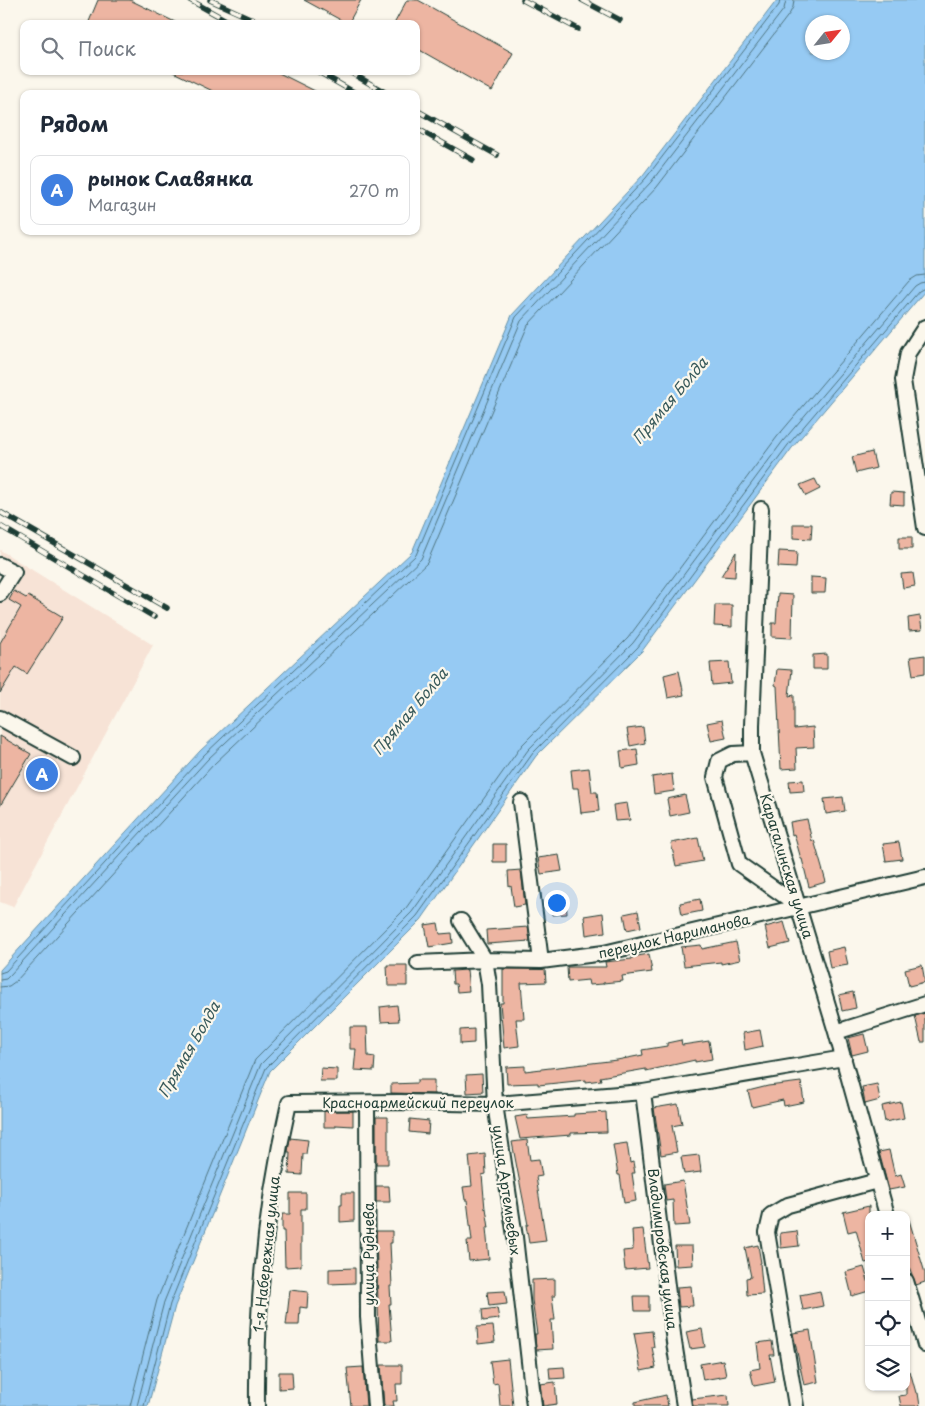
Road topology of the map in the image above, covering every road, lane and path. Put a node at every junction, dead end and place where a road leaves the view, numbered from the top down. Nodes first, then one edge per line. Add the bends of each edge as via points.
1 (925, 327) edge
2 (761, 509) dead end
3 (925, 528) edge
4 (0, 565) edge
5 (0, 594) edge
6 (0, 718) edge
7 (752, 753) junction
8 (73, 758) dead end
9 (521, 802) dead end
10 (925, 877) edge
11 (800, 908) junction
12 (461, 921) dead end
13 (486, 960) junction
14 (541, 961) junction
15 (418, 963) dead end
16 (925, 1004) edge
17 (836, 1032) junction
18 (844, 1058) junction
19 (643, 1092) junction
20 (289, 1103) joint
21 (367, 1103) junction
22 (495, 1104) junction
23 (877, 1181) junction
24 (886, 1211) edge
25 (910, 1294) edge
26 (925, 1344) edge
27 (257, 1406) edge
28 (375, 1406) edge
29 (534, 1406) edge
30 (684, 1406) edge
31 (796, 1406) edge

1 - 3 street via 908,353 903,380
2 - 7 street, Карагалинская улица
4 - 5 street via 14,572
6 - 8 street
7 - 11 street, Карагалинская улица
7 - 11 street via 733,754 719,761 715,777 739,864
9 - 14 street
10 - 11 street, переулок Нариманова
11 - 14 street, переулок Нариманова via 604,953
11 - 17 street, Карагалинская улица
12 - 13 street, улица Артемьевых
13 - 14 street, переулок Нариманова
13 - 15 street, переулок Нариманова
13 - 22 street, улица Артемьевых
16 - 17 street
17 - 18 street, Карагалинская улица
18 - 19 street, Красноармейский переулок
18 - 23 street, Карагалинская улица
19 - 22 street, Красноармейский переулок
19 - 30 street, Владимировская улица
20 - 21 street, Красноармейский переулок
20 - 27 street, 1-я Набережная улица via 277,1152 263,1257 256,1363
21 - 22 street, Красноармейский переулок
21 - 28 street, улица Руднева via 368,1317
22 - 29 street, улица Артемьевых via 515,1237
23 - 24 street, Карагалинская улица
23 - 31 street via 788,1205 771,1216 766,1232
25 - 26 street

